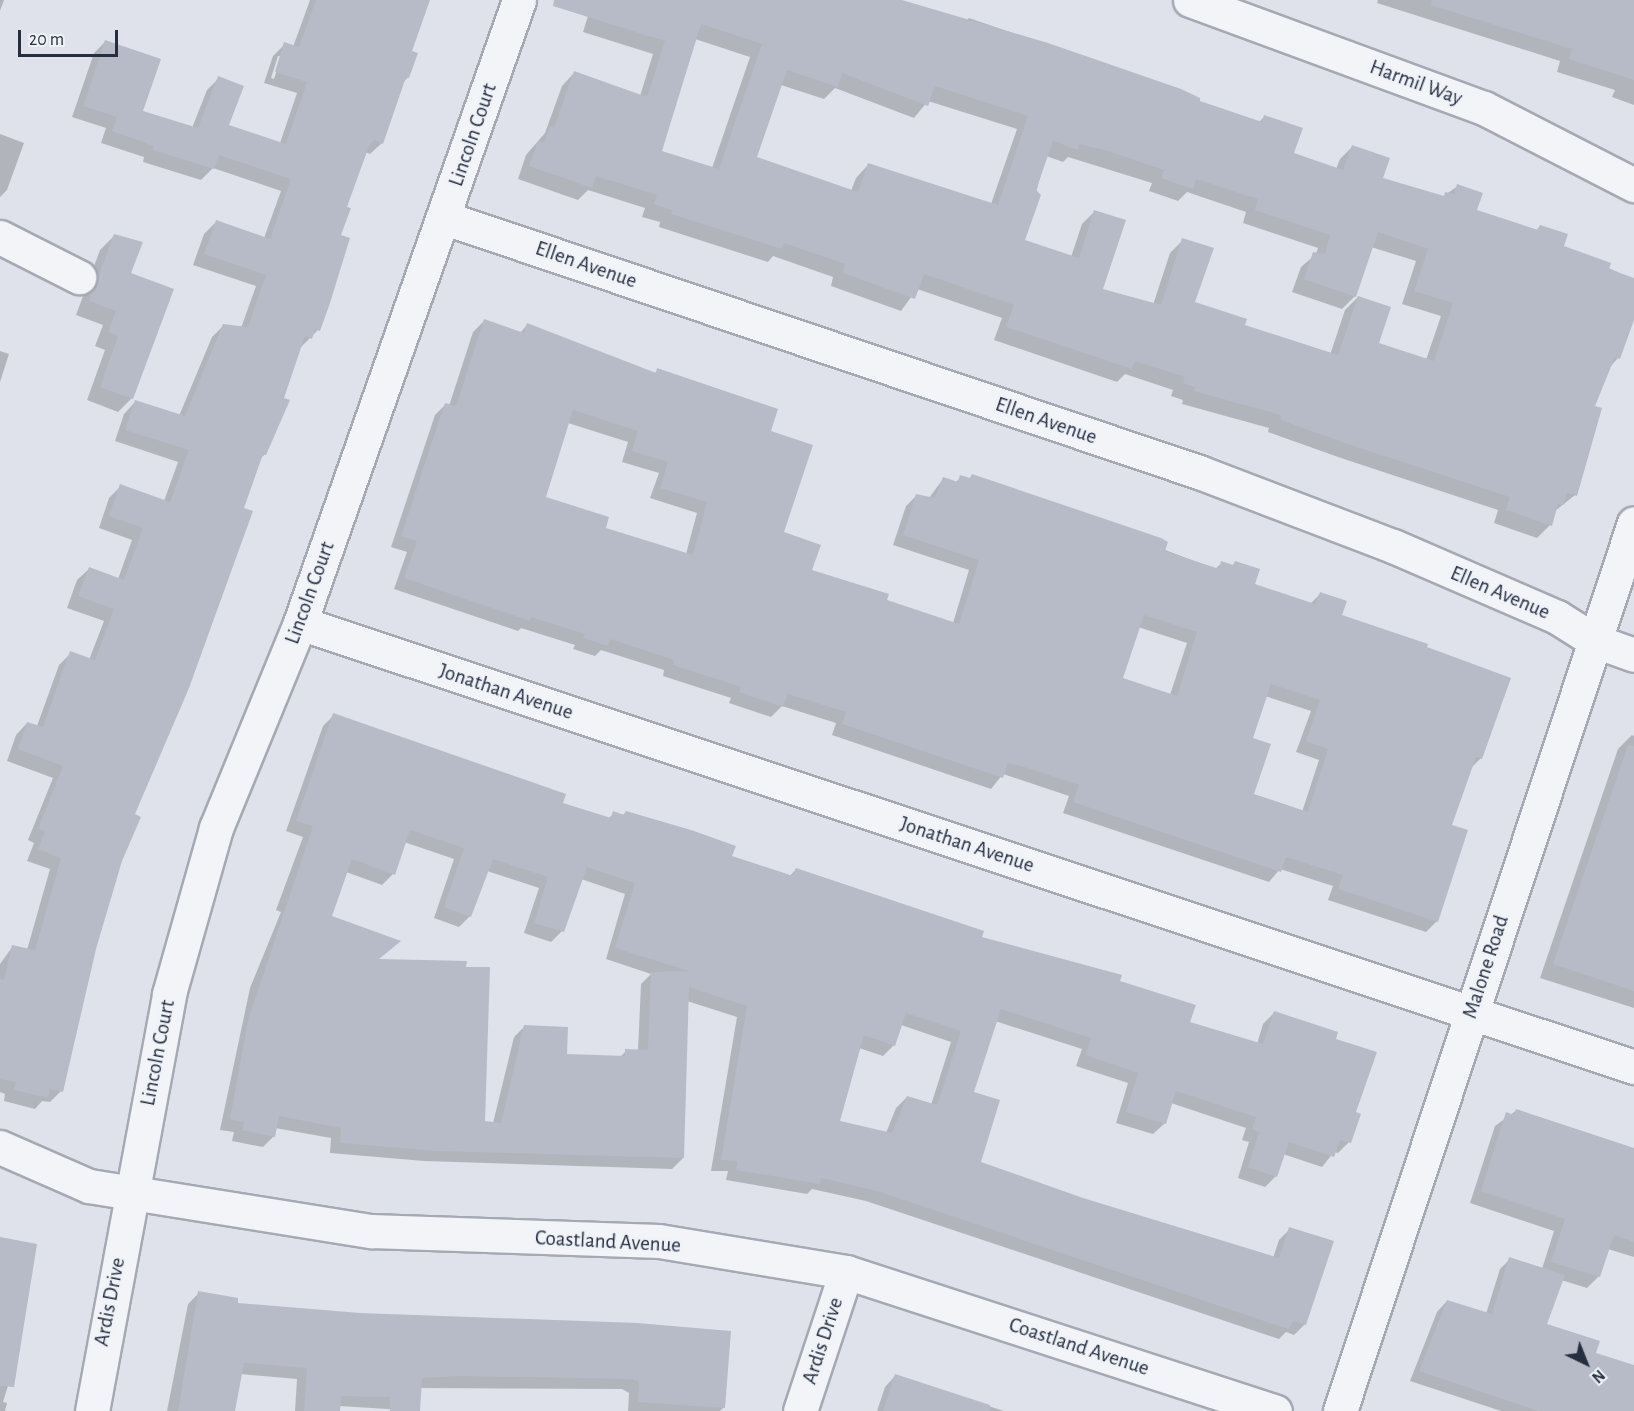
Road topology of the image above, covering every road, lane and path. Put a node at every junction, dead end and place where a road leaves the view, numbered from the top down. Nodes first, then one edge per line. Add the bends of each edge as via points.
1 (519, 0) edge
2 (1190, 0) edge
3 (1634, 185) edge
4 (445, 218) junction
5 (0, 237) edge
6 (79, 277) dead end
7 (1634, 523) edge
8 (300, 623) junction
9 (1595, 641) junction
10 (1634, 655) edge
11 (1470, 1012) junction
12 (1634, 1068) edge
13 (0, 1147) edge
14 (131, 1194) junction
15 (846, 1272) junction
16 (92, 1411) edge
17 (800, 1411) edge
18 (1275, 1411) edge
19 (1340, 1411) edge

1 - 4 street, Lincoln Court
2 - 3 street, Harmil Way via 1484,108
4 - 8 street, Lincoln Court
4 - 9 street, Ellen Avenue via 1199,472 1393,546 1557,617
5 - 6 street
7 - 9 street, Malone Road
8 - 11 street, Jonathan Avenue
8 - 14 street, Lincoln Court via 216,828 169,994
9 - 10 street, Ellen Avenue
9 - 11 street, Malone Road
11 - 12 street, Jonathan Avenue
11 - 19 street, Malone Road
13 - 14 street, Coastland Avenue via 89,1186
14 - 15 street, Coastland Avenue via 371,1231 659,1241
14 - 16 street, Ardis Drive
15 - 17 street, Ardis Drive
15 - 18 street, Coastland Avenue

